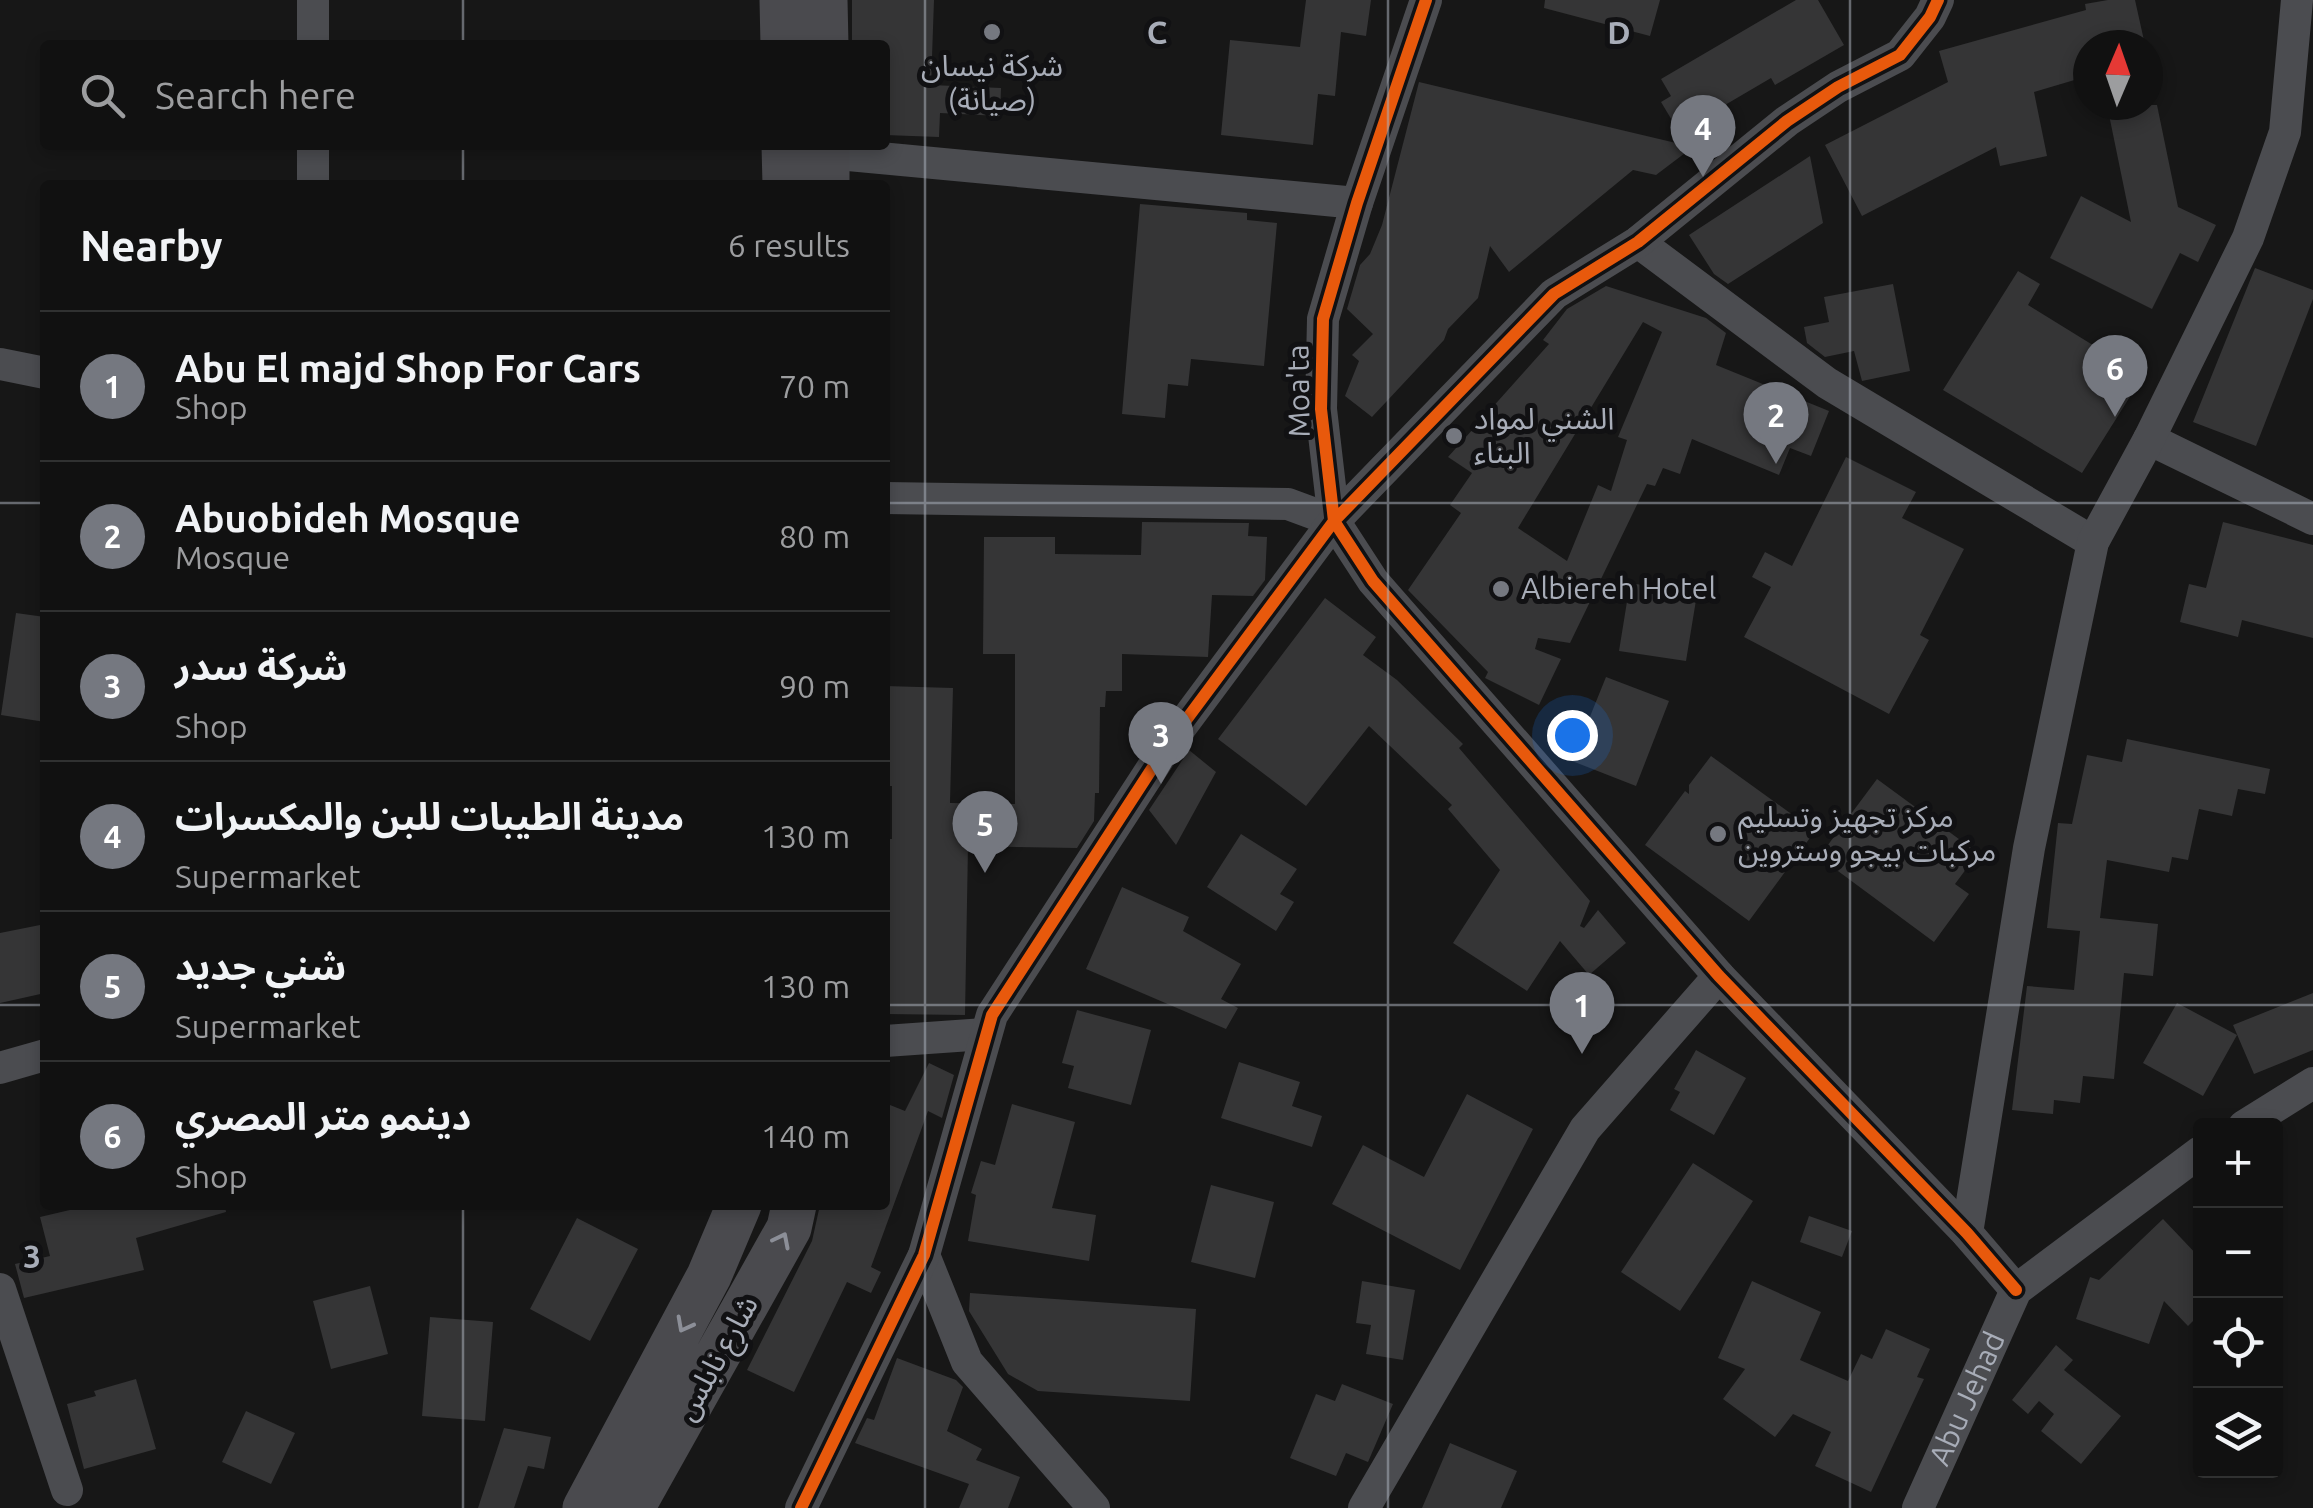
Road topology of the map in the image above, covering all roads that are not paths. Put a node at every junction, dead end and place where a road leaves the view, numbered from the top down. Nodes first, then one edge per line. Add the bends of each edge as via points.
1 (313, 0) edge
2 (782, 0) edge
3 (826, 0) edge
4 (1426, 0) edge
5 (1937, 0) edge
6 (2297, 0) edge
7 (313, 40) edge
8 (784, 40) edge
9 (826, 40) edge
10 (313, 150) edge
11 (817, 157) edge
12 (313, 180) edge
13 (791, 180) edge
14 (1357, 203) junction
15 (1638, 242) junction
16 (0, 364) edge
17 (40, 371) edge
18 (2149, 439) junction
19 (890, 498) edge
20 (2313, 519) edge
21 (1334, 521) junction
22 (2093, 542) junction
23 (1719, 976) junction
24 (984, 1034) junction
25 (890, 1040) edge
26 (40, 1057) edge
27 (0, 1068) edge
28 (2313, 1083) edge
29 (2257, 1118) edge
30 (2193, 1157) edge
31 (736, 1210) edge
32 (793, 1210) edge
33 (1968, 1233) junction
34 (924, 1256) junction
35 (0, 1289) edge
36 (2016, 1290) junction
37 (67, 1490) dead end
38 (585, 1508) edge
39 (632, 1508) edge
40 (802, 1508) edge
41 (1094, 1508) edge
42 (1364, 1508) edge
43 (1918, 1508) edge

1 - 7 street
2 - 8 main road
3 - 9 main road
4 - 14 street, Moa'ta
5 - 15 street via 1900,55 1787,121
6 - 18 street via 2284,132 2248,238
10 - 12 street
11 - 13 main road
11 - 14 street
14 - 21 street, Moa'ta via 1323,319 1321,410
15 - 21 street via 1554,294
15 - 22 street via 1828,383
16 - 17 street
18 - 20 street
18 - 22 street
19 - 21 street via 1288,504
21 - 23 street via 1373,581
21 - 24 street via 1166,747
22 - 33 street via 2029,848
23 - 33 street
23 - 42 street via 1586,1129
24 - 25 street
24 - 34 street
26 - 27 street
28 - 29 street
30 - 36 street
31 -> 38 main road, شارع نابلس via 709,1276
39 -> 32 main road, شارع نابلس
33 - 36 street
34 - 40 street
34 - 41 street via 967,1362
35 - 37 street
36 - 43 street, Abu Jehad

